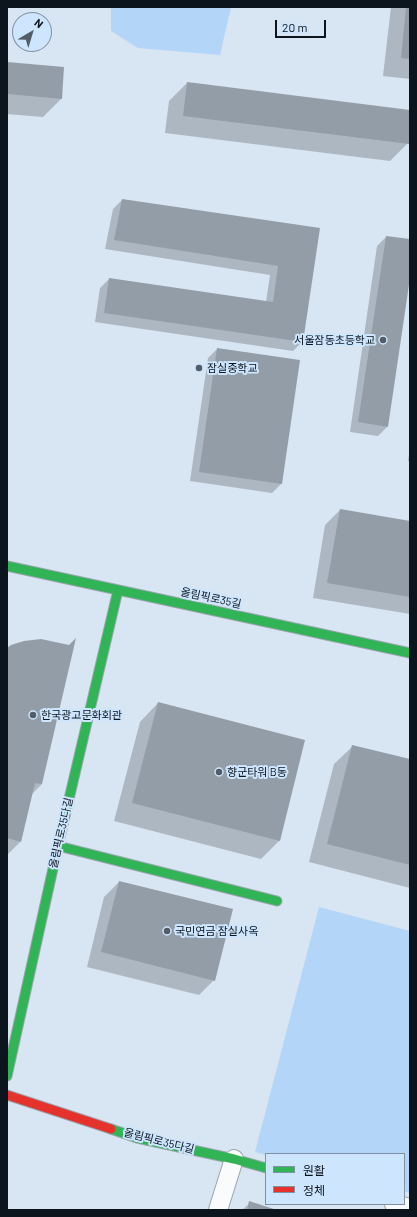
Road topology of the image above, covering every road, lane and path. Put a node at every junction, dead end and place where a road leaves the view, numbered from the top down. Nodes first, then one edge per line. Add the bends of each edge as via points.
1 (7, 566) edge
2 (118, 590) junction
3 (410, 653) edge
4 (58, 846) junction
5 (277, 901) dead end
6 (7, 1076) edge
7 (7, 1095) edge
8 (234, 1159) junction
9 (265, 1168) edge
10 (398, 1205) edge
11 (410, 1208) edge
12 (218, 1210) edge

1 - 2 street, 올림픽로35길
2 - 3 street, 올림픽로35길
2 - 4 street, 올림픽로35다길
4 - 5 street
4 - 6 street, 올림픽로35다길
7 - 8 street, 올림픽로35다길 via 137,1138
8 - 9 street, 올림픽로35다길
8 - 12 street
10 - 11 street

